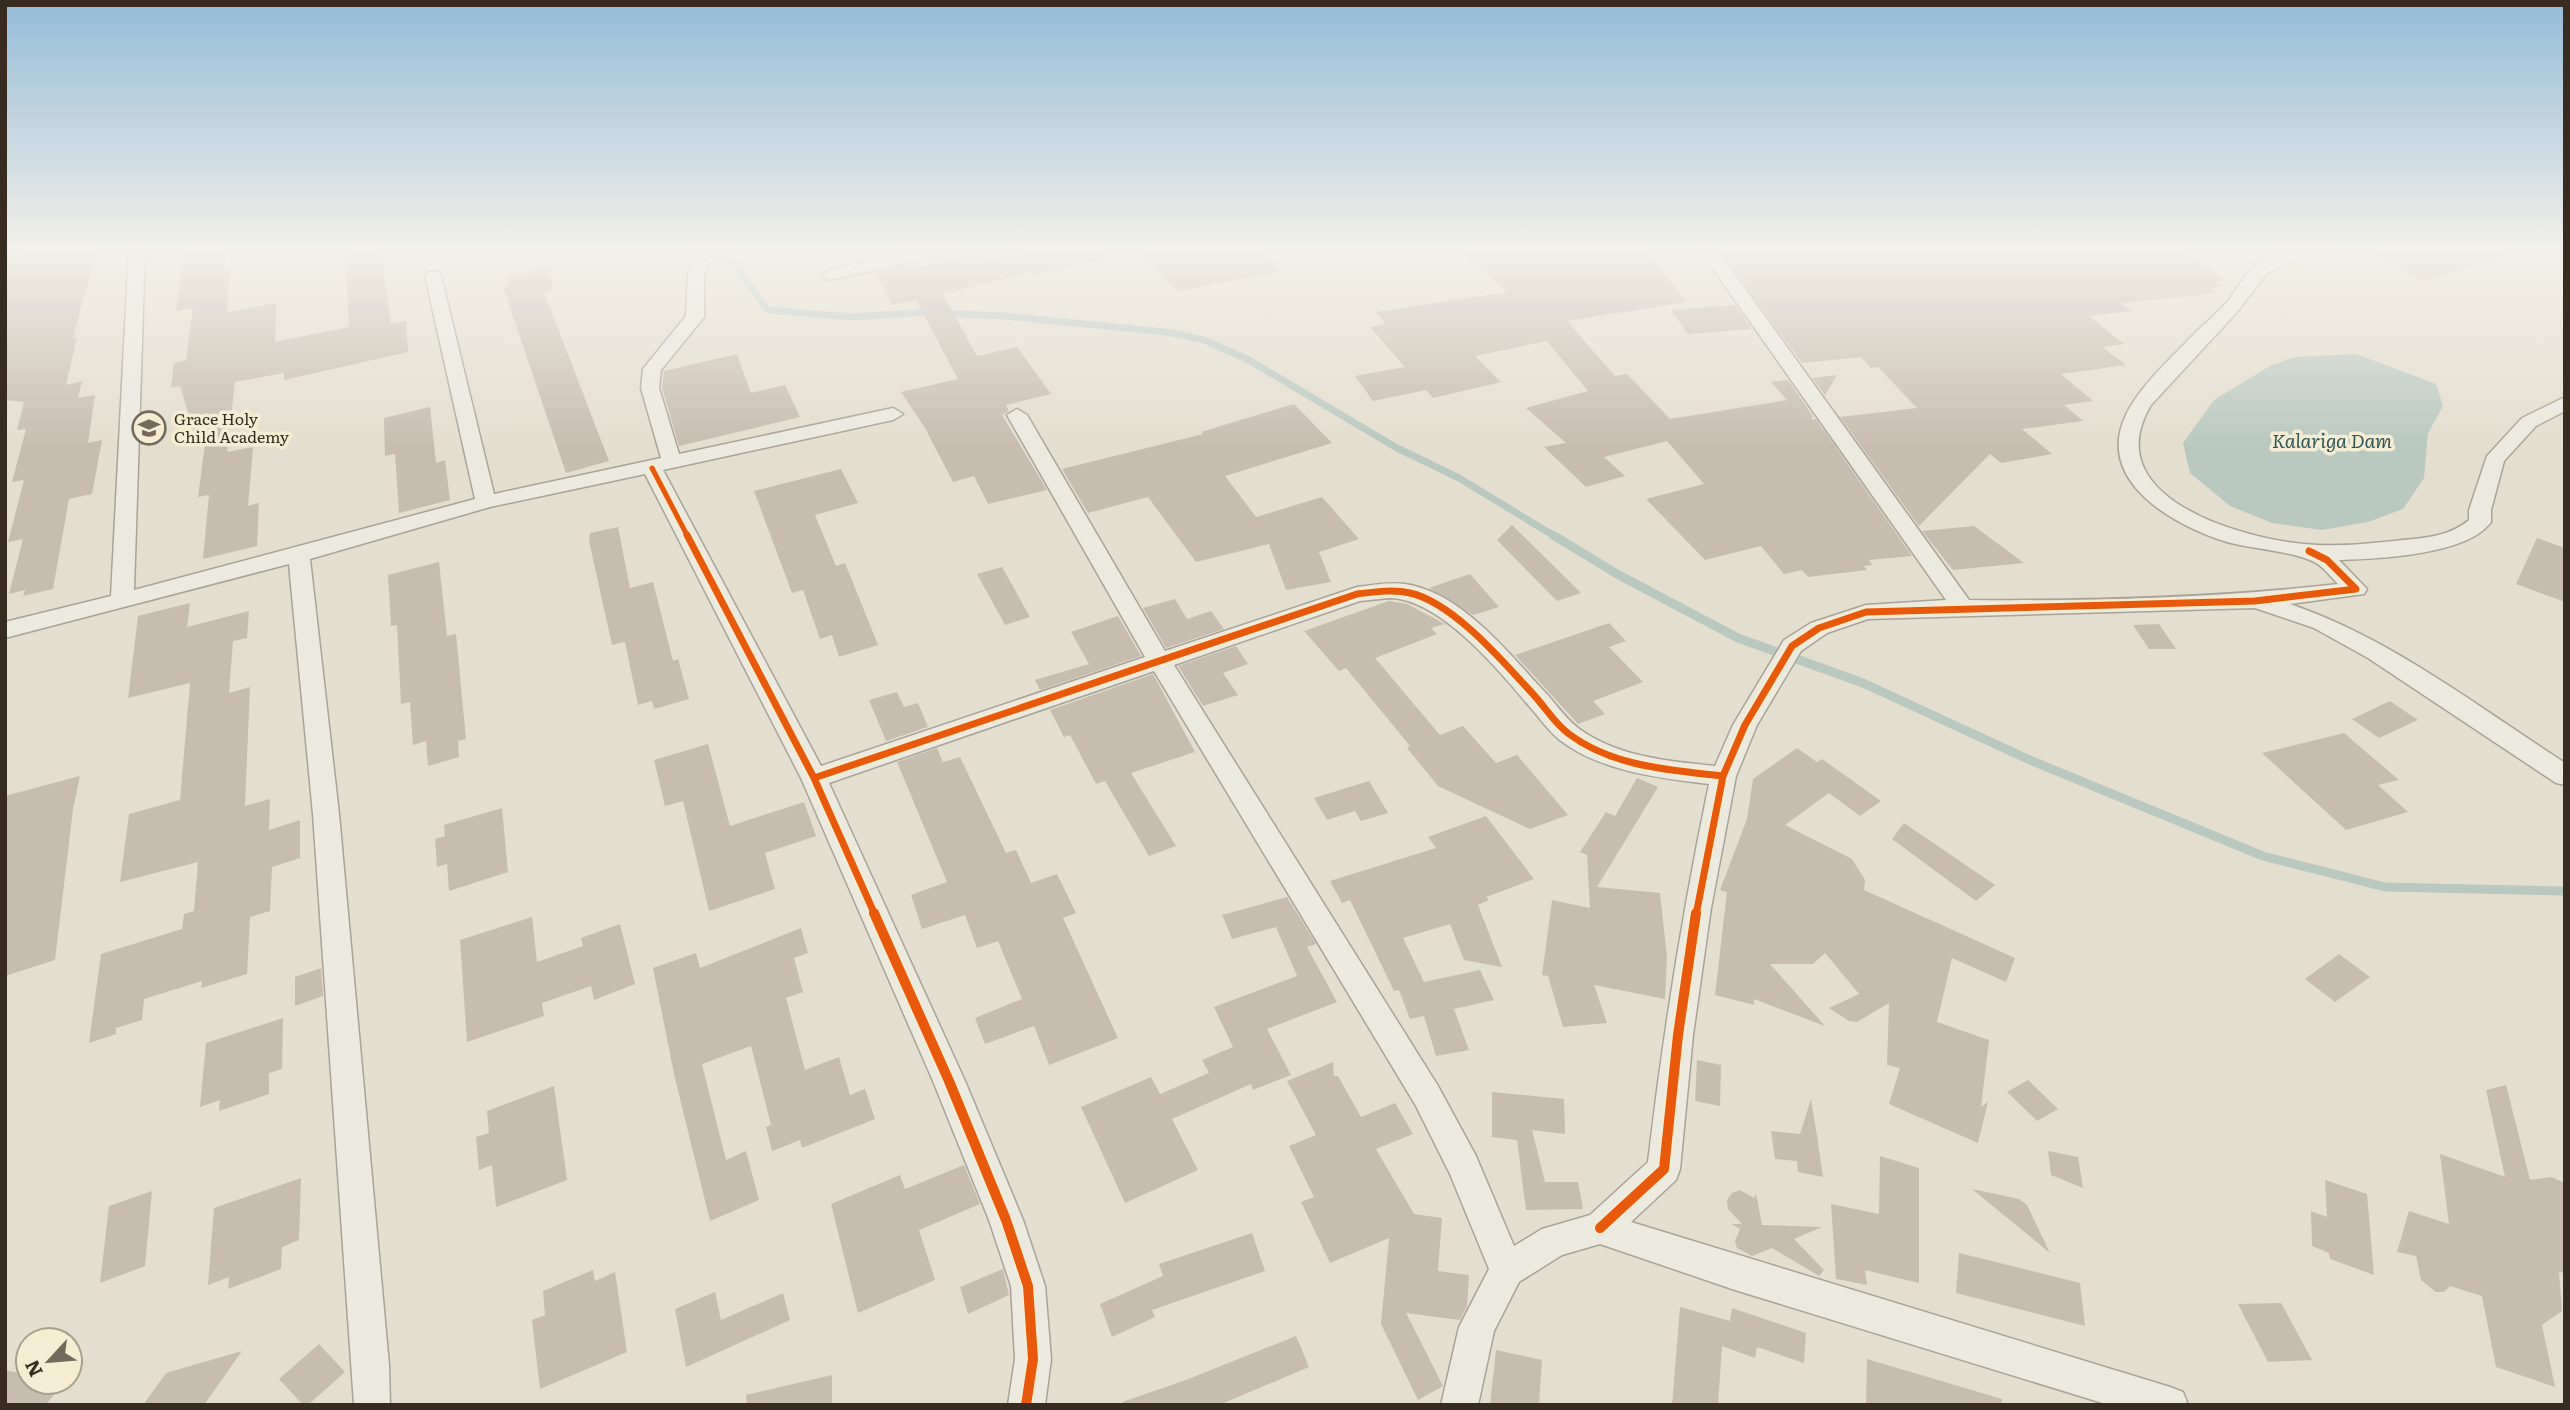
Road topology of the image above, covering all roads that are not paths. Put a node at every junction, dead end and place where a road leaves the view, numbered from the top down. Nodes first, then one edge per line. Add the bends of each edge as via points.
1 (134, 314) edge
2 (442, 314) edge
3 (695, 314) edge
4 (1755, 314) edge
5 (2224, 314) edge
6 (2565, 403) edge
7 (893, 414) dead end
8 (1017, 415) dead end
9 (662, 466) junction
10 (486, 502) junction
11 (2309, 551) junction
12 (299, 555) junction
13 (122, 599) junction
14 (2255, 601) junction
15 (1962, 607) junction
16 (5, 630) edge
17 (1160, 662) junction
18 (1723, 776) junction
19 (2565, 776) edge
20 (814, 778) junction
21 (1600, 1228) junction
22 (1507, 1270) junction
23 (372, 1405) edge
24 (1026, 1405) edge
25 (1459, 1405) edge
26 (2169, 1405) edge

1 - 13 street
2 - 10 street
3 - 9 street via 652,369 650,388
4 - 15 street
5 - 11 street via 2145,400 2133,422 2130,439 2136,478 2175,512 2196,523 2256,542
6 - 11 street via 2529,422 2494,460 2480,522 2470,532 2402,547
7 - 9 street
8 - 17 street
9 - 10 street
9 - 20 street
10 - 12 street
11 - 14 street via 2327,560 2356,589
12 - 13 street
12 - 23 street via 327,827
13 - 16 street
14 - 15 street
14 - 19 street via 2322,623 2376,652
15 - 18 street via 1866,612 1819,628 1784,658 1745,725
17 - 18 street via 1357,594 1393,591 1419,595 1444,609 1568,733 1600,751 1649,767
17 - 20 street
17 - 22 street via 1427,1096 1464,1167
18 - 21 street via 1695,921 1664,1169
20 - 24 street via 1006,1220 1028,1286 1033,1359
21 - 22 street via 1554,1241
21 - 26 street
22 - 25 street via 1477,1327

